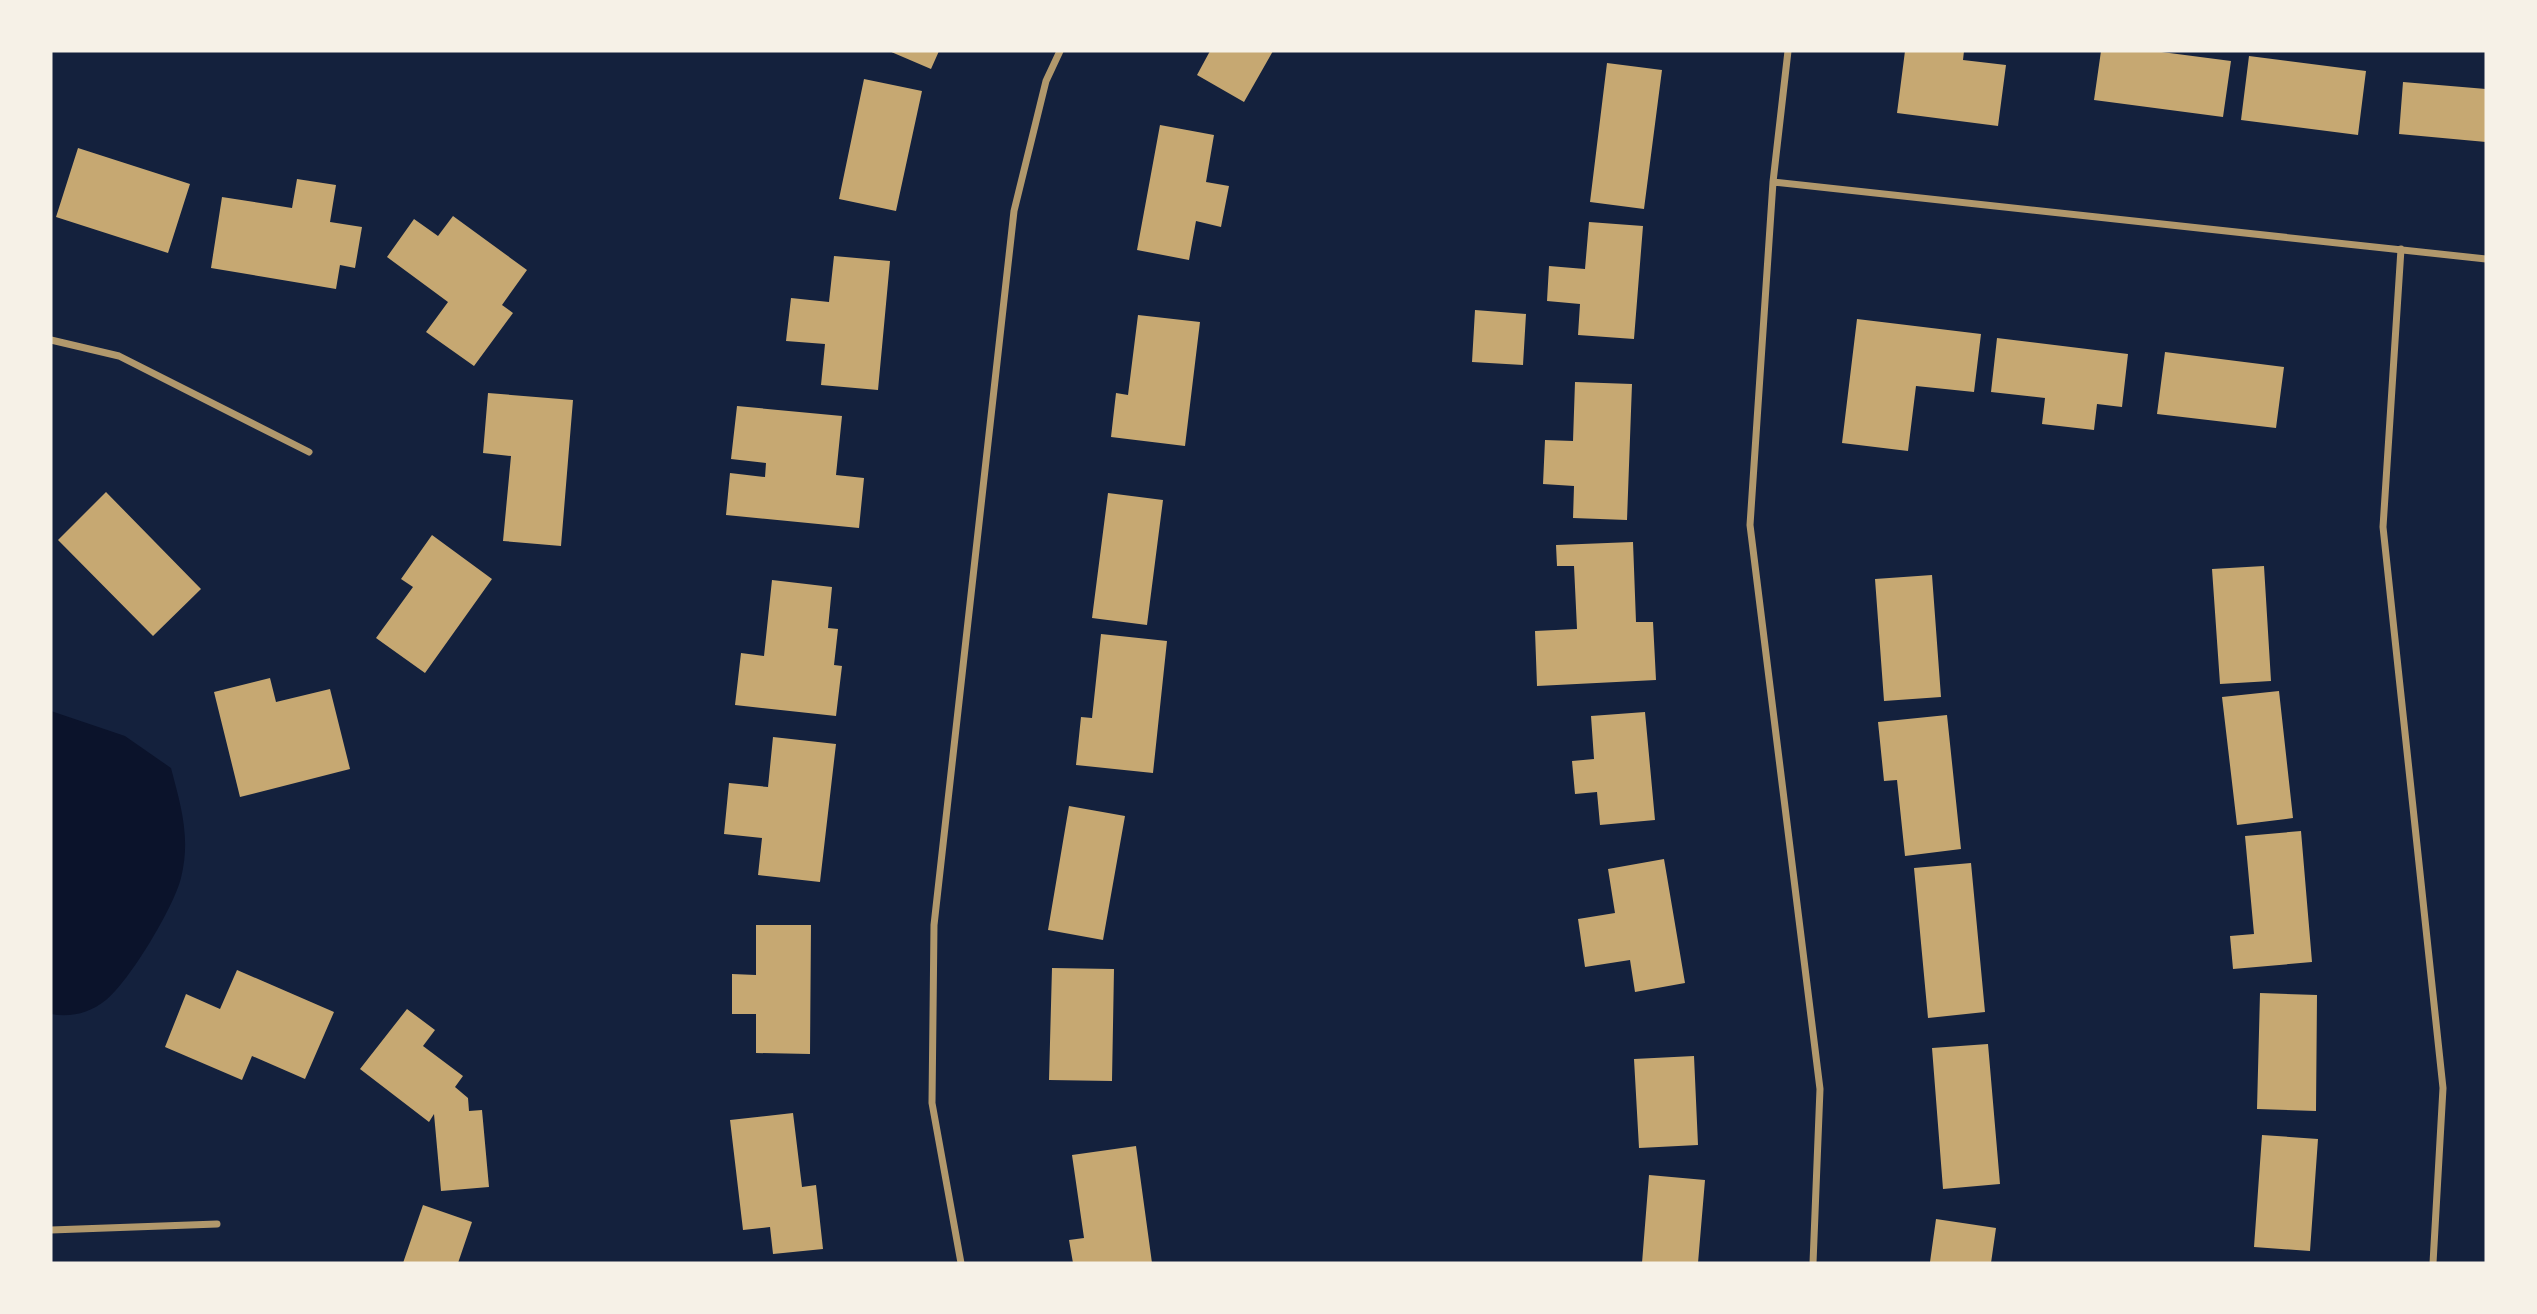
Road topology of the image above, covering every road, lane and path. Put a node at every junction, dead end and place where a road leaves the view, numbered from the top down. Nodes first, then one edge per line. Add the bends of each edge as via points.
1 (1060, 51) edge
2 (1788, 51) edge
3 (1773, 182) junction
4 (2401, 249) junction
5 (2486, 258) edge
6 (51, 340) edge
7 (309, 452) dead end
8 (217, 1224) dead end
9 (51, 1230) edge
10 (961, 1263) edge
11 (1813, 1263) edge
12 (2433, 1263) edge

1 - 10 street via 1046,81 1014,211 934,925 932,1103
2 - 3 street
3 - 4 street
3 - 11 street via 1750,525 1820,1089
4 - 5 street
4 - 12 street via 2383,527 2443,1088
6 - 7 street via 119,356
8 - 9 street

